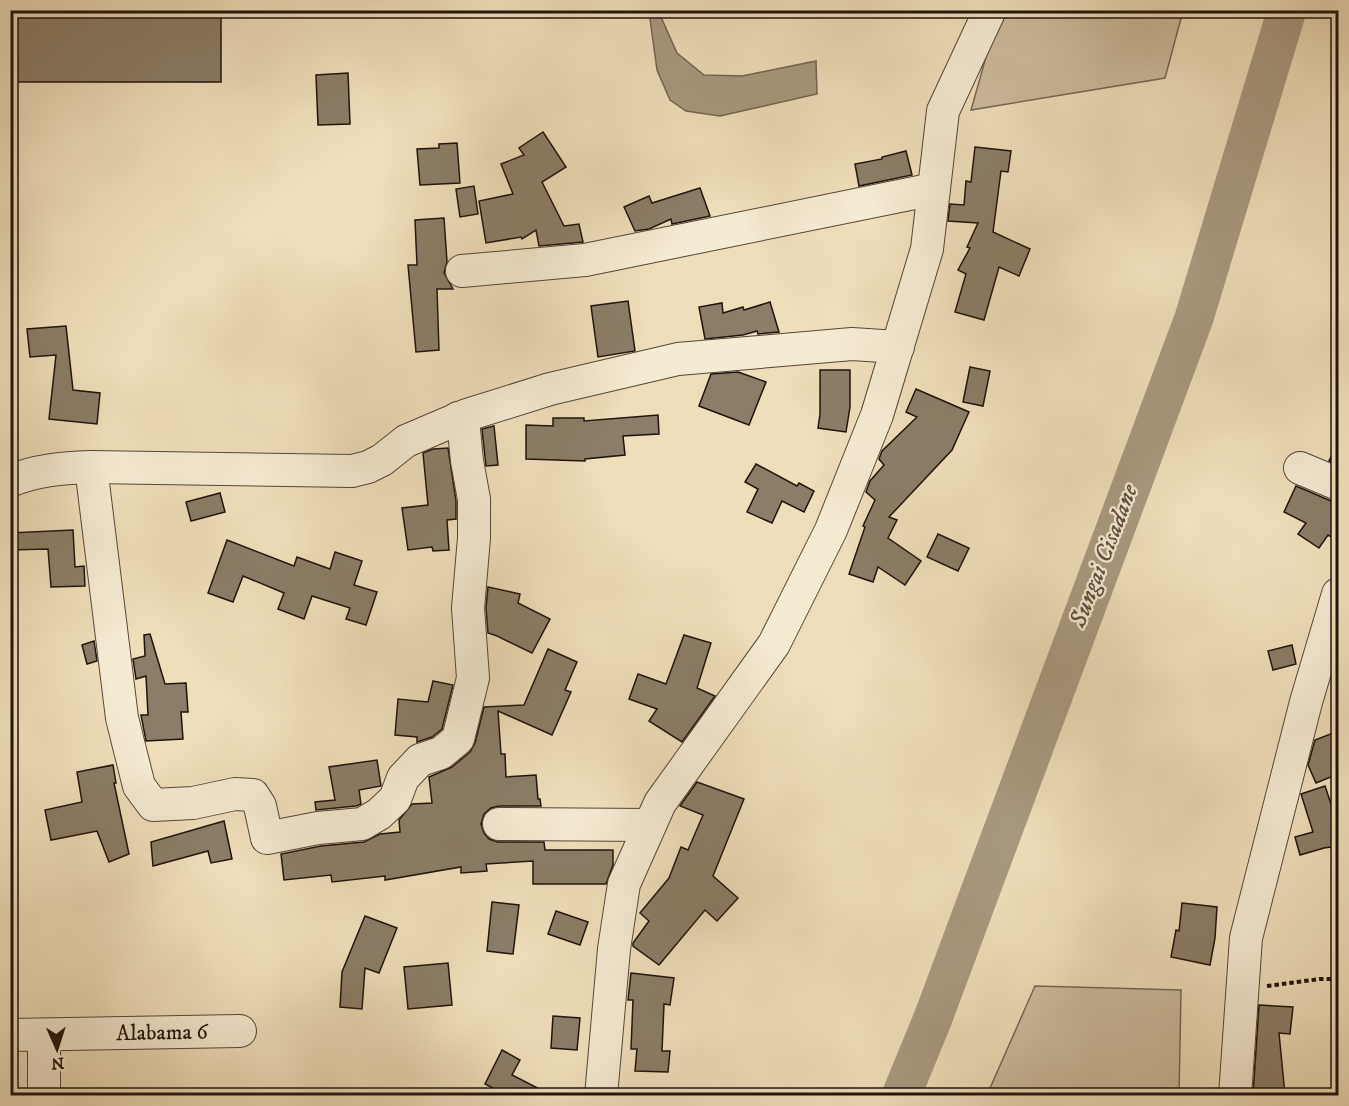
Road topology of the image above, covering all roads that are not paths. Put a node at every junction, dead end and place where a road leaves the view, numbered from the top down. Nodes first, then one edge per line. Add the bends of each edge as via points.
1 (990, 10) edge
2 (934, 189) junction
3 (462, 271) dead end
4 (898, 347) junction
5 (458, 418) junction
6 (91, 467) junction
7 (1300, 468) dead end
8 (10, 481) edge
9 (1338, 484) edge
10 (1338, 594) edge
11 (499, 824) dead end
12 (650, 825) junction
13 (240, 1031) dead end
14 (10, 1035) edge
15 (44, 1035) junction
16 (45, 1095) edge
17 (601, 1095) edge
18 (1235, 1095) edge

1 - 2 street via 943,111
2 - 3 street via 585,260
2 - 4 street via 927,249
4 - 5 street via 852,344 678,359 550,389
4 - 12 street via 877,415 831,530 774,644 660,803
5 - 6 street via 406,441 368,468 352,471
5 - 6 street via 464,430 474,499 474,538 468,608 473,678 458,739 441,753 420,760 403,778 395,799 362,824 267,838 260,806 253,795 153,805 139,786 122,718
6 - 8 street via 55,468
7 - 9 street
10 - 18 street via 1306,702 1246,938
11 - 12 street
12 - 17 street via 624,884
13 - 15 street, Alabama 6
14 - 15 street, Alabama 6
15 - 16 street

